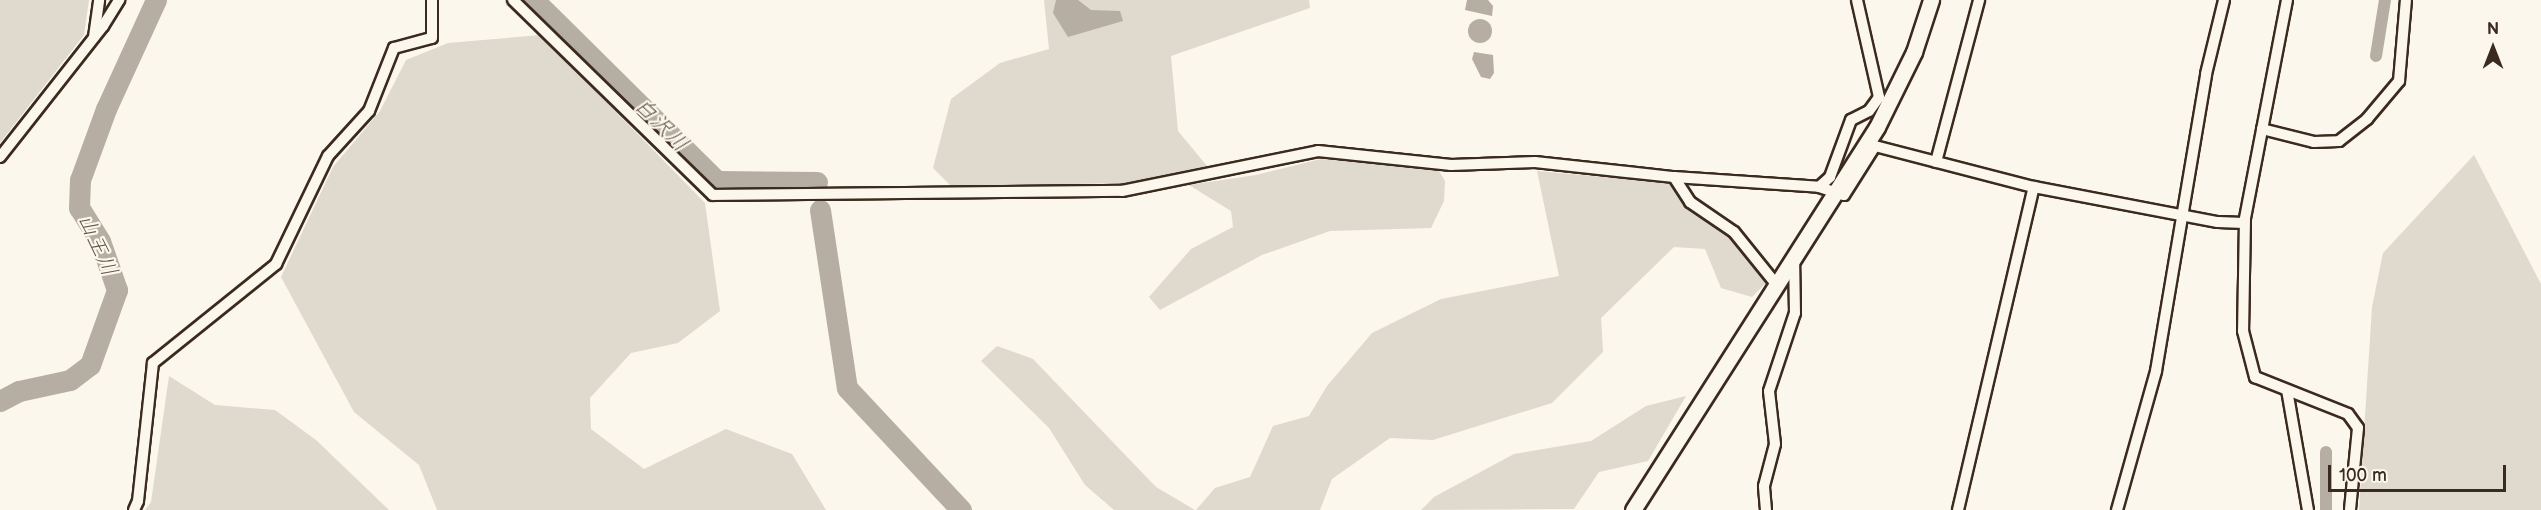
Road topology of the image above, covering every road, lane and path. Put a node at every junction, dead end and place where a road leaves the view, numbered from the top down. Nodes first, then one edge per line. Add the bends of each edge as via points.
1 (99, 0) edge
2 (119, 0) edge
3 (432, 0) edge
4 (513, 0) edge
5 (1857, 0) edge
6 (1931, 0) edge
7 (1979, 0) edge
8 (2224, 0) edge
9 (2287, 0) edge
10 (2406, 0) edge
11 (94, 38) junction
12 (2262, 129) junction
13 (0, 157) edge
14 (1936, 162) junction
15 (1674, 177) junction
16 (1820, 187) junction
17 (2034, 187) junction
18 (1835, 192) junction
19 (2182, 215) junction
20 (2244, 223) junction
21 (1794, 257) junction
22 (1776, 284) junction
23 (2287, 390) junction
24 (134, 510) edge
25 (1633, 510) edge
26 (1766, 510) edge
27 (1958, 510) edge
28 (2117, 510) edge
29 (2308, 510) edge
30 (2350, 510) edge

1 - 11 street
2 - 11 street
3 - 24 street via 432,38 394,48 369,111 328,156 276,264 153,363
4 - 15 street via 713,195 1122,191 1318,151 1451,165 1535,162
5 - 16 street via 1879,96 1869,111 1851,120 1830,177
6 - 18 street via 1909,63 1877,127
7 - 14 street
8 - 19 street via 2206,74
9 - 12 street
10 - 12 street via 2399,81 2367,119 2339,141 2314,142
11 - 13 street
12 - 20 street
14 - 17 street
14 - 18 street via 1875,146 1844,195
15 - 16 street
15 - 22 street via 1690,202 1734,232
16 - 18 street
17 - 19 street
17 - 27 street
18 - 21 street
19 - 20 street
19 - 28 street via 2156,371
20 - 23 street via 2243,331 2255,377
21 - 22 street
21 - 26 street via 1795,313 1769,391 1775,444 1764,486
22 - 25 street
23 - 29 street
23 - 30 street via 2348,414 2358,428

